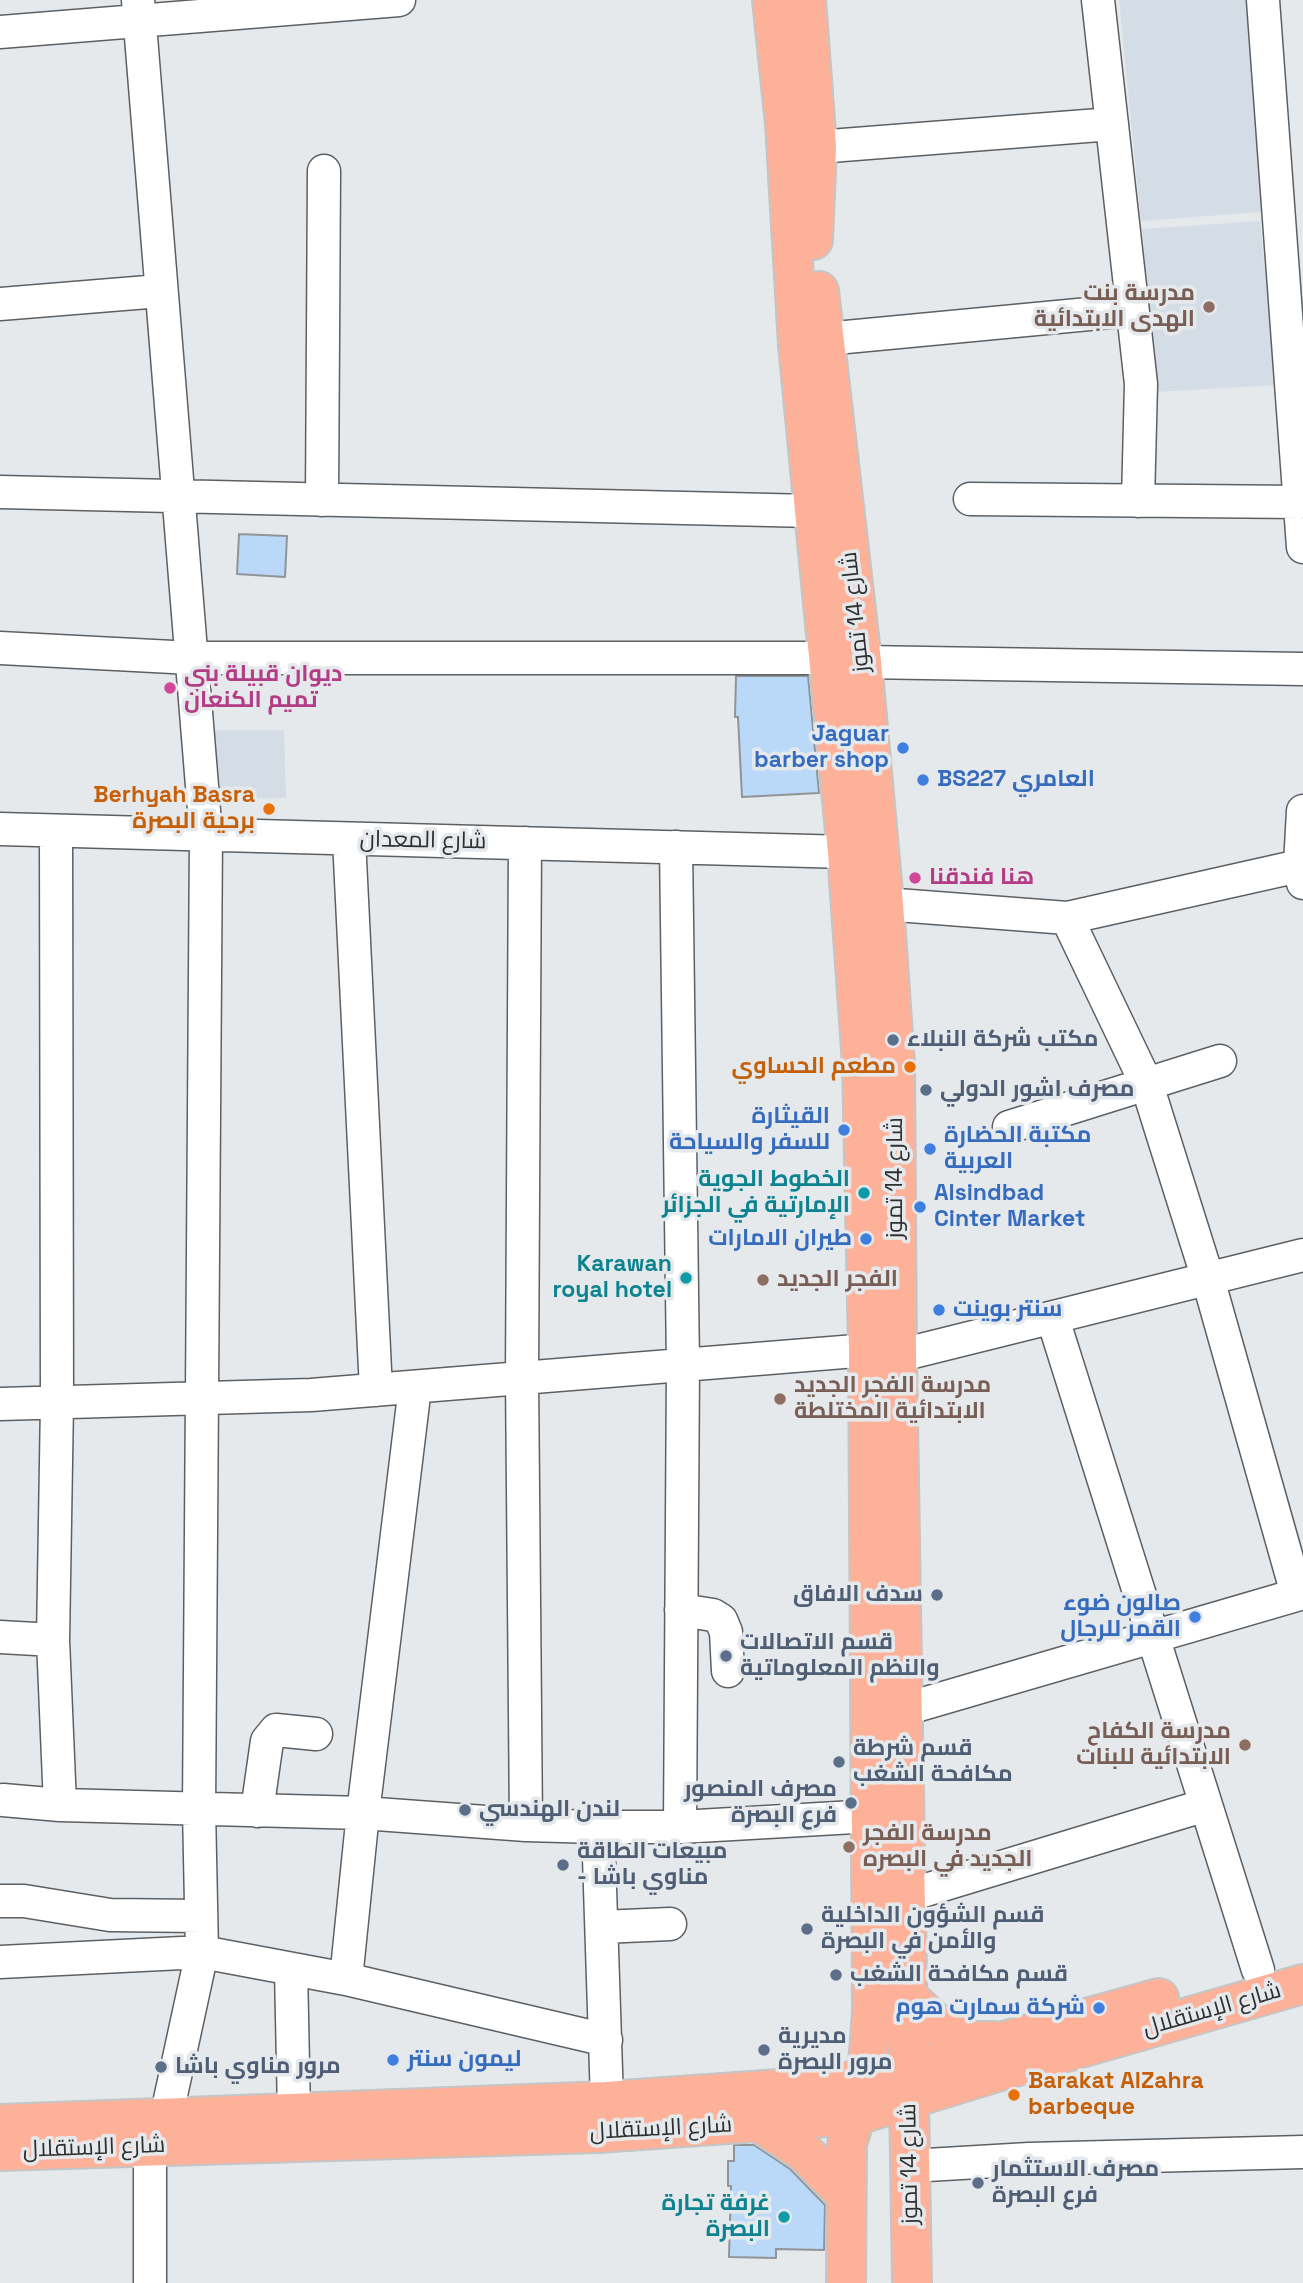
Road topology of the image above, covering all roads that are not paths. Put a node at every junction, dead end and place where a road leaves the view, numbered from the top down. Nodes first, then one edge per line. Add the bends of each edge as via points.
1 (400, 0) edge
2 (749, 0) edge
3 (772, 0) edge
4 (788, 0) edge
5 (806, 0) edge
6 (1098, 0) edge
7 (1263, 0) edge
8 (139, 11) edge
9 (0, 33) edge
10 (1112, 124) junction
11 (800, 130) junction
12 (324, 171) dead end
13 (1292, 216) edge
14 (802, 247) junction
15 (160, 290) junction
16 (0, 304) edge
17 (1131, 310) junction
18 (825, 339) junction
19 (0, 492) edge
20 (177, 496) junction
21 (970, 499) dead end
22 (323, 500) junction
23 (1138, 501) junction
24 (1300, 502) junction
25 (812, 511) junction
26 (1303, 547) edge
27 (0, 648) edge
28 (191, 658) junction
29 (845, 660) junction
30 (1303, 669) edge
31 (1303, 811) edge
32 (0, 829) edge
33 (56, 831) junction
34 (206, 835) junction
35 (349, 839) junction
36 (526, 843) junction
37 (676, 848) junction
38 (847, 852) junction
39 (1302, 871) edge
40 (884, 904) junction
41 (1067, 918) junction
42 (1220, 1062) dead end
43 (1147, 1086) junction
44 (1009, 1127) dead end
45 (1303, 1255) edge
46 (1208, 1279) junction
47 (1053, 1319) junction
48 (883, 1353) junction
49 (683, 1365) junction
50 (522, 1377) junction
51 (415, 1387) junction
52 (376, 1390) junction
53 (203, 1399) junction
54 (57, 1403) junction
55 (0, 1404) edge
56 (1300, 1594) edge
57 (681, 1610) junction
58 (1153, 1636) junction
59 (0, 1637) edge
60 (53, 1640) junction
61 (728, 1671) dead end
62 (902, 1710) junction
63 (316, 1734) dead end
64 (3, 1800) dead end
65 (1206, 1804) junction
66 (60, 1805) junction
67 (200, 1809) junction
68 (257, 1811) junction
69 (363, 1813) junction
70 (872, 1816) junction
71 (526, 1825) junction
72 (598, 1827) junction
73 (680, 1827) junction
74 (906, 1896) junction
75 (0, 1900) edge
76 (201, 1916) junction
77 (670, 1924) dead end
78 (602, 1927) junction
79 (202, 1952) junction
80 (1303, 1958) edge
81 (0, 1962) edge
82 (291, 1969) junction
83 (1258, 1970) junction
84 (346, 1979) junction
85 (1303, 1984) edge
86 (908, 1997) junction
87 (1011, 2039) junction
88 (606, 2040) junction
89 (987, 2075) junction
90 (867, 2078) junction
91 (908, 2085) junction
92 (607, 2101) junction
93 (294, 2113) junction
94 (857, 2115) junction
95 (760, 2123) junction
96 (0, 2124) edge
97 (158, 2132) junction
98 (0, 2151) edge
99 (1303, 2152) edge
100 (910, 2166) junction
101 (845, 2194) junction
102 (150, 2283) edge
103 (846, 2283) edge
104 (912, 2283) edge

1 - 8 street
2 - 14 main road via 775,192 786,223
3 - 11 main road
4 - 11 main road
5 - 11 main road
6 - 10 street
7 - 13 street
8 - 9 street
8 - 15 street
10 - 11 street
10 - 17 street
11 - 14 main road, شارع 14 تموز
12 - 22 street
13 - 24 street
14 - 18 main road, شارع 14 تموز
14 - 25 main road, شارع 14 تموز
15 - 16 street
15 - 20 street
17 - 18 street
17 - 23 street via 1141,384
18 - 29 main road, شارع 14 تموز
19 - 20 street
20 - 22 street
20 - 28 street
21 - 23 street
22 - 25 street
23 - 24 street
24 - 26 street
25 - 29 main road, شارع 14 تموز
27 - 28 street
28 - 29 street
28 - 34 street
29 - 30 street
29 - 38 main road, شارع 14 تموز
29 - 40 main road, شارع 14 تموز
31 - 39 street
32 - 33 street, شارع المعدان
33 - 34 street, شارع المعدان
33 - 54 street
34 - 35 street, شارع المعدان
34 - 53 street
35 - 36 street, شارع المعدان
35 - 52 street
36 - 37 street, شارع المعدان
36 - 50 street
37 - 38 street, شارع المعدان
37 - 49 street
38 - 48 main road, شارع 14 تموز
39 - 41 street
40 - 41 street
40 - 48 main road, شارع 14 تموز via 895,1065
41 - 43 street
42 - 43 street
43 - 44 street
43 - 46 street
45 - 46 street
46 - 47 street
46 - 56 street
47 - 48 street
47 - 58 street
48 - 49 street
48 - 62 main road, شارع 14 تموز
48 - 70 main road, شارع 14 تموز
49 - 50 street
49 - 57 street
50 - 51 street
50 - 71 street
51 - 52 street
51 - 69 street
52 - 53 street
53 - 54 street
53 - 67 street
54 - 55 street
54 - 60 street
56 - 58 street
57 - 61 street via 721,1620
57 - 73 street
58 - 62 street
58 - 65 street
59 - 60 street
60 - 66 street
62 - 74 main road, شارع 14 تموز
63 - 68 street via 276,1730 267,1741
64 - 66 street
65 - 74 street
65 - 83 street
66 - 67 street
67 - 68 street
67 - 76 street
68 - 69 street
69 - 71 street
69 - 84 street
70 - 73 street
70 - 90 main road, شارع 14 تموز via 872,2011
71 - 72 street
72 - 73 street
72 - 78 street
74 - 86 main road, شارع 14 تموز
75 - 76 street via 110,1915
76 - 79 street
77 - 78 street
78 - 88 street
79 - 81 street
79 - 82 street
79 - 97 street
80 - 83 main road, شارع الإستقلال
82 - 84 street
82 - 93 street
83 - 87 main road, شارع الإستقلال
84 - 88 street
85 - 89 main road, شارع الإستقلال
86 - 87 main road via 955,2037 986,2042
86 - 91 main road, شارع 14 تموز
87 - 91 main road, شارع الإستقلال
88 - 92 street
89 - 91 main road, شارع الإستقلال
89 - 100 main road via 945,2107
90 - 91 main road, شارع الإستقلال
90 - 92 main road, شارع الإستقلال via 823,2086
90 - 94 main road, شارع 14 تموز
91 - 94 main road, شارع الإستقلال
91 - 100 main road, شارع 14 تموز
92 - 93 main road, شارع الإستقلال
93 - 97 main road, شارع الإستقلال
94 - 95 main road, شارع الإستقلال
94 - 101 main road, شارع 14 تموز via 847,2144
95 - 97 main road, شارع الإستقلال via 598,2133
95 - 101 main road via 804,2152
96 - 97 main road, شارع الإستقلال
97 - 98 main road, شارع الإستقلال
97 - 102 street
99 - 100 street
100 - 104 main road, شارع 14 تموز
101 - 103 main road, شارع 14 تموز

